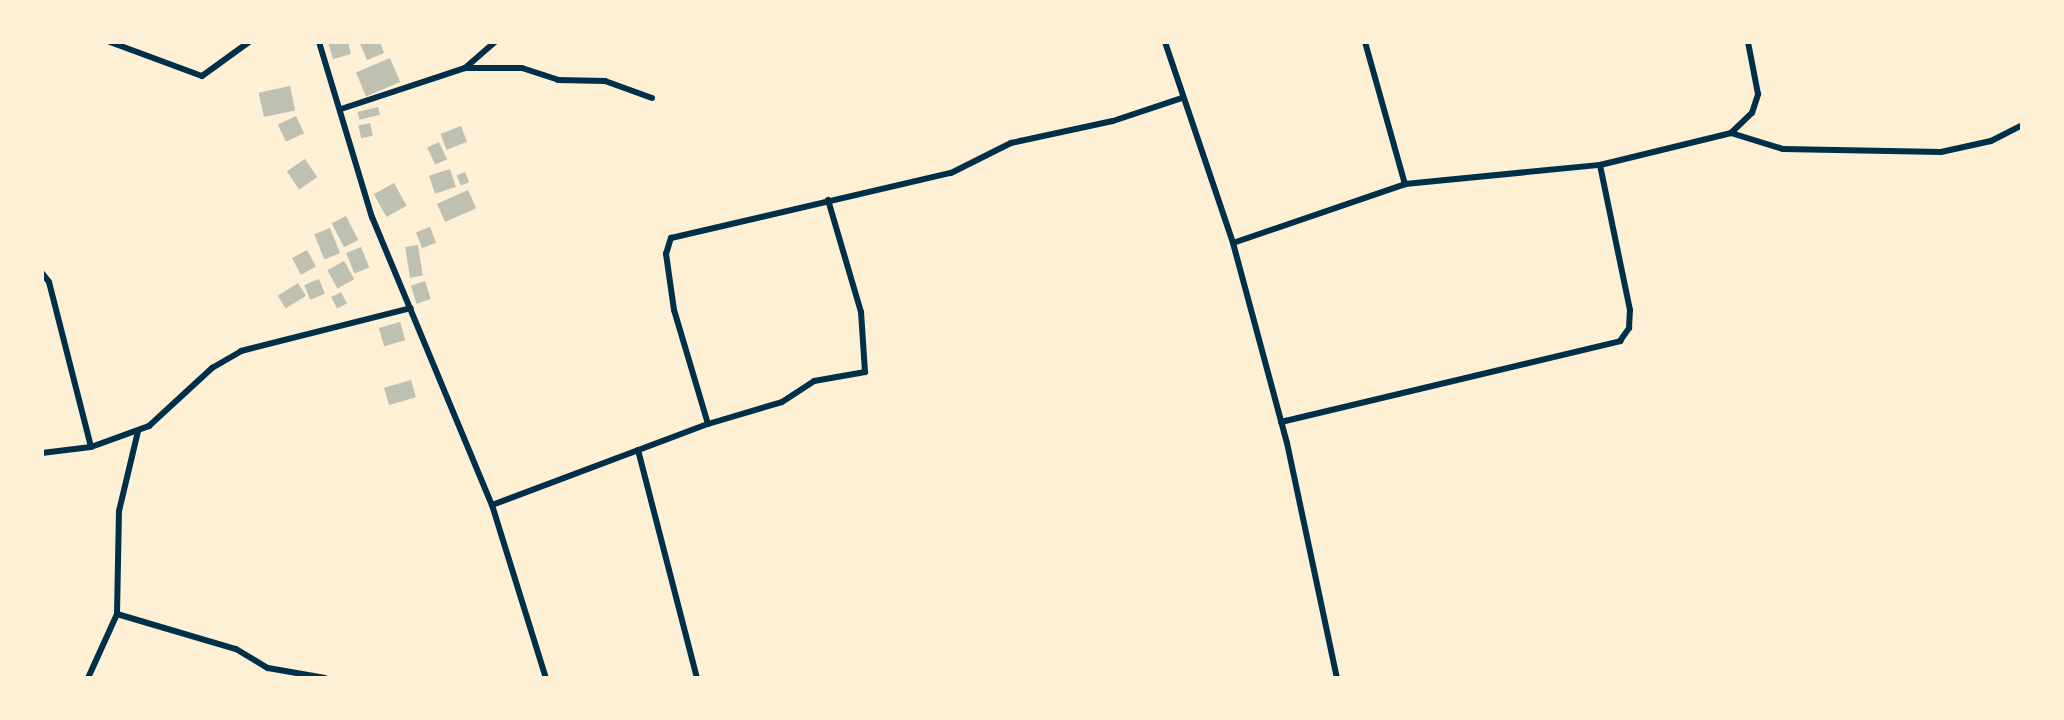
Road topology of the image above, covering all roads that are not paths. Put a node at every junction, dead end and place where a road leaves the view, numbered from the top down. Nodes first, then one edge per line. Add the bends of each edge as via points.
1 (110, 42) edge
2 (249, 42) edge
3 (319, 42) edge
4 (495, 42) edge
5 (1165, 42) edge
6 (1365, 42) edge
7 (1748, 42) edge
8 (465, 68) junction
9 (652, 98) dead end
10 (1182, 98) junction
11 (341, 109) junction
12 (2022, 125) edge
13 (1731, 133) junction
14 (1600, 165) junction
15 (1405, 184) junction
16 (828, 200) junction
17 (1233, 243) junction
18 (42, 273) edge
19 (411, 308) junction
20 (1281, 422) junction
21 (708, 424) junction
22 (138, 431) junction
23 (91, 447) junction
24 (638, 450) junction
25 (42, 453) edge
26 (492, 505) junction
27 (117, 614) junction
28 (88, 678) edge
29 (325, 678) edge
30 (546, 678) edge
31 (697, 678) edge
32 (1337, 678) edge

1 - 2 street via 202,76
3 - 11 street
4 - 8 street
5 - 10 street
6 - 15 street
7 - 13 street via 1758,94 1752,113
8 - 9 street via 522,68 558,80 605,81
8 - 11 street
10 - 16 street via 1100,124 1011,143 951,173
10 - 17 street
11 - 19 street via 372,217
12 - 13 street via 1991,141 1941,152 1783,148
13 - 14 street
14 - 15 street
14 - 20 street via 1630,310 1629,328 1620,341
15 - 17 street
16 - 21 street via 861,312 865,372 814,381 782,402
16 - 21 street via 678,235 668,243 674,310
17 - 20 street
18 - 23 street via 49,282
19 - 22 street via 228,356 159,420
19 - 26 street
20 - 32 street
21 - 24 street
22 - 23 street
22 - 27 street via 119,511
23 - 25 street
24 - 26 street
24 - 31 street
26 - 30 street
27 - 28 street
27 - 29 street via 236,649 268,669

